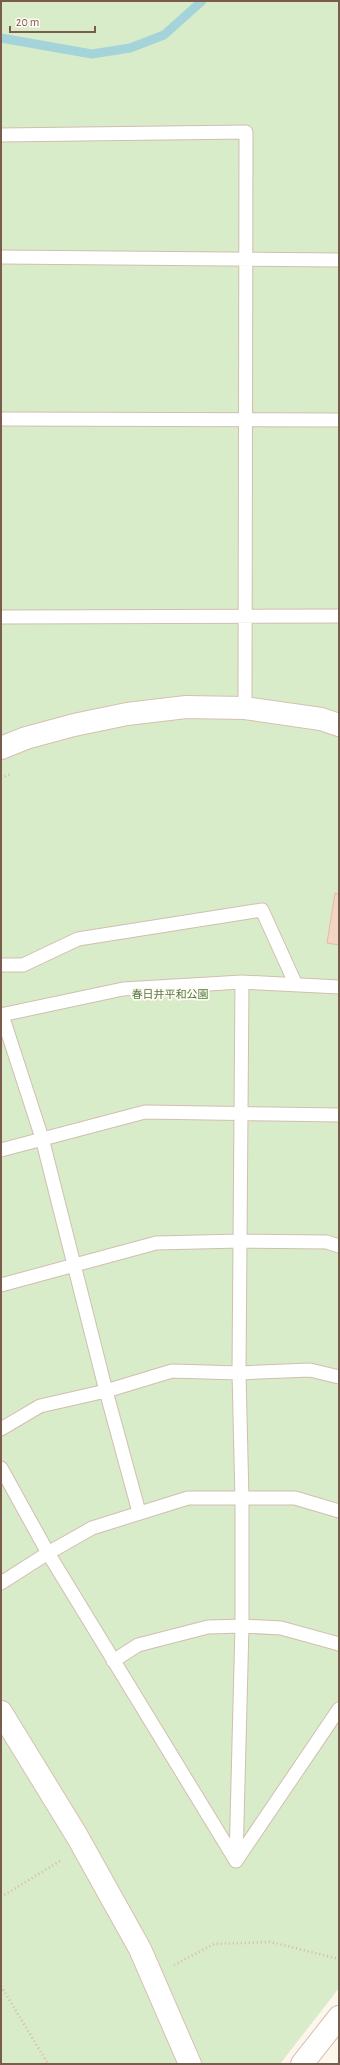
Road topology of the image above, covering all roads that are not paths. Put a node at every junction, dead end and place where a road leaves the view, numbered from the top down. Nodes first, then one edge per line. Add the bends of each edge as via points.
1 (1, 135) edge
2 (1, 257) edge
3 (245, 259) junction
4 (339, 260) edge
5 (1, 418) edge
6 (245, 420) junction
7 (339, 420) edge
8 (245, 616) junction
9 (339, 616) edge
10 (1, 617) edge
11 (245, 708) junction
12 (339, 725) edge
13 (1, 748) edge
14 (1, 965) edge
15 (242, 982) junction
16 (296, 985) junction
17 (339, 987) edge
18 (2, 1015) edge
19 (242, 1113) junction
20 (339, 1115) edge
21 (42, 1138) junction
22 (1, 1150) edge
23 (240, 1241) junction
24 (339, 1246) edge
25 (75, 1265) junction
26 (1, 1285) edge
27 (239, 1373) junction
28 (339, 1378) edge
29 (106, 1391) junction
30 (1, 1429) edge
31 (1, 1468) edge
32 (242, 1500) junction
33 (339, 1511) edge
34 (139, 1512) junction
35 (48, 1553) junction
36 (1, 1583) edge
37 (242, 1626) junction
38 (339, 1644) edge
39 (113, 1661) junction
40 (339, 1709) edge
41 (1, 1712) edge
42 (236, 1861) junction
43 (339, 2016) edge
44 (190, 2064) edge
45 (302, 2064) edge

1 - 3 lane via 246,132
2 - 3 lane
3 - 4 lane
3 - 6 lane
5 - 6 lane
6 - 7 lane
6 - 8 lane
8 - 9 lane
8 - 10 lane
8 - 11 lane
11 - 12 street via 321,719
11 - 13 street via 186,707 127,714 74,725 26,738
14 - 16 lane via 23,965 78,939 262,910
15 - 16 lane
15 - 18 lane via 123,988
15 - 19 lane
16 - 17 lane
18 - 21 lane
19 - 20 lane
19 - 21 lane via 145,1112
19 - 23 lane
21 - 22 lane
21 - 25 lane
23 - 24 lane via 327,1242
23 - 25 lane via 156,1243
23 - 27 lane
25 - 26 lane
25 - 29 lane
27 - 28 lane via 310,1370
27 - 29 lane via 172,1371
27 - 32 lane
29 - 30 lane via 40,1406
29 - 34 lane
31 - 35 lane
32 - 33 lane via 295,1498
32 - 34 lane via 188,1498
32 - 37 lane
34 - 35 lane via 92,1528
35 - 36 lane
35 - 39 lane
37 - 38 lane via 281,1628
37 - 39 lane via 208,1627 138,1645
37 - 42 lane
39 - 42 lane
40 - 42 lane
41 - 44 street via 77,1836 140,1950
43 - 45 street

